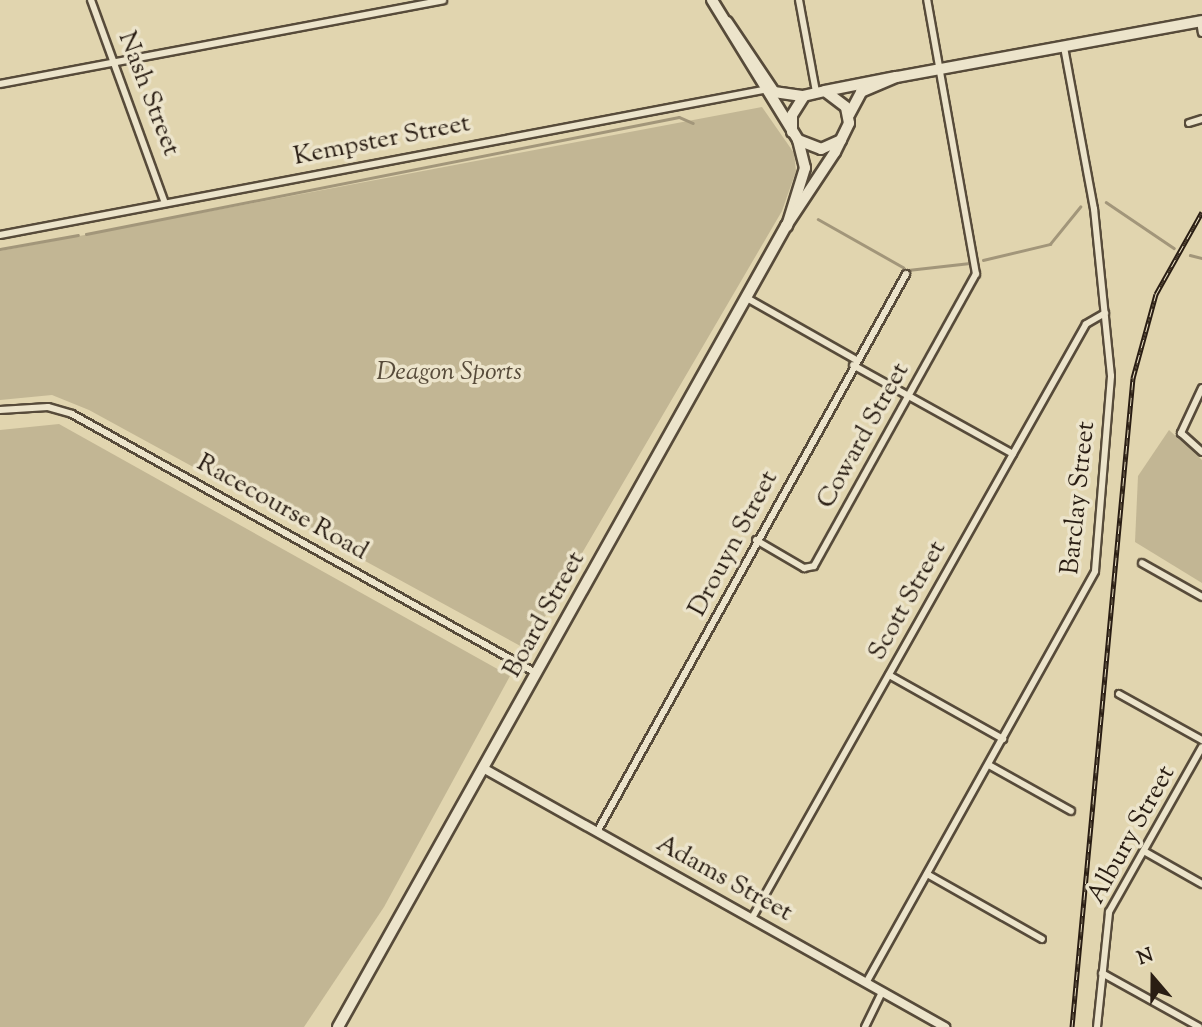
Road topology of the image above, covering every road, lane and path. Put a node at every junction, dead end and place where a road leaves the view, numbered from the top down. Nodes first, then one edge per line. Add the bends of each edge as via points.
1 (91, 0) edge
2 (443, 0) edge
3 (712, 0) edge
4 (799, 0) edge
5 (927, 0) edge
6 (1201, 20) edge
7 (1202, 33) edge
8 (1064, 47) junction
9 (115, 62) junction
10 (941, 69) junction
11 (897, 78) junction
12 (0, 84) edge
13 (767, 89) junction
14 (821, 92) junction
15 (804, 96) junction
16 (848, 115) junction
17 (1202, 119) edge
18 (1189, 123) dead end
19 (795, 136) junction
20 (841, 140) junction
21 (165, 203) junction
22 (786, 226) junction
23 (0, 235) edge
24 (906, 274) dead end
25 (747, 298) junction
26 (1105, 313) junction
27 (855, 362) junction
28 (1202, 388) edge
29 (909, 396) junction
30 (0, 410) edge
31 (1202, 452) edge
32 (1013, 454) junction
33 (755, 540) junction
34 (1142, 563) dead end
35 (1202, 597) edge
36 (536, 673) junction
37 (889, 675) junction
38 (1119, 694) dead end
39 (1003, 739) junction
40 (1202, 740) edge
41 (1202, 747) edge
42 (989, 765) junction
43 (483, 768) junction
44 (1071, 811) dead end
45 (597, 832) junction
46 (1144, 851) junction
47 (927, 874) junction
48 (1202, 884) edge
49 (752, 918) junction
50 (1042, 939) dead end
51 (1102, 973) junction
52 (866, 983) junction
53 (882, 992) junction
54 (339, 1026) edge
55 (865, 1027) edge
56 (945, 1027) edge
57 (1097, 1027) edge
58 (1199, 1027) edge

1 - 9 street, Nash Street
2 - 9 street
3 - 13 main road
4 - 14 street
5 - 10 street
6 - 7 street
6 - 8 main road
8 - 10 main road
8 - 26 street, Barclay Street via 1094,209
9 - 12 street
9 - 21 street, Nash Street
10 - 11 main road
10 - 29 street, Coward Street via 977,266
11 - 14 main road
11 - 16 main road via 861,92
13 - 15 main road
13 - 19 main road
13 - 21 street, Kempster Street
14 - 15 main road
14 - 16 main road via 840,100
15 - 19 main road via 792,114
16 - 20 main road
17 - 18 street
19 - 20 main road via 821,149
19 - 22 main road, Board Street via 805,168
20 - 22 main road, Board Street
21 - 23 street, Kempster Street
22 - 25 main road, Board Street
24 - 27 street, Drouyn Street
25 - 27 street
25 - 36 main road, Board Street
26 - 32 street, Scott Street via 1089,318
26 - 39 street, Barclay Street via 1111,376 1095,571
27 - 29 street
27 - 33 street, Drouyn Street
28 - 31 street via 1181,433
29 - 32 street
29 - 33 street, Coward Street via 814,566 804,568
30 - 36 street, Racecourse Road via 48,407 72,414
32 - 37 street, Scott Street
33 - 45 street, Drouyn Street
34 - 35 street
36 - 43 main road, Board Street
37 - 39 street
37 - 49 street, Scott Street
38 - 40 street
39 - 42 street, Barclay Street
41 - 46 street, Albury Street
42 - 44 street
42 - 47 street, Barclay Street
43 - 45 street, Adams Street
43 - 54 main road, Board Street
45 - 49 street, Adams Street
46 - 48 street
46 - 51 street, Albury Street via 1109,912
47 - 50 street
47 - 52 street, Barclay Street
49 - 52 street, Adams Street
51 - 57 street, Albury Street
51 - 58 street
52 - 53 street, Adams Street
53 - 55 street
53 - 56 street, Adams Street

